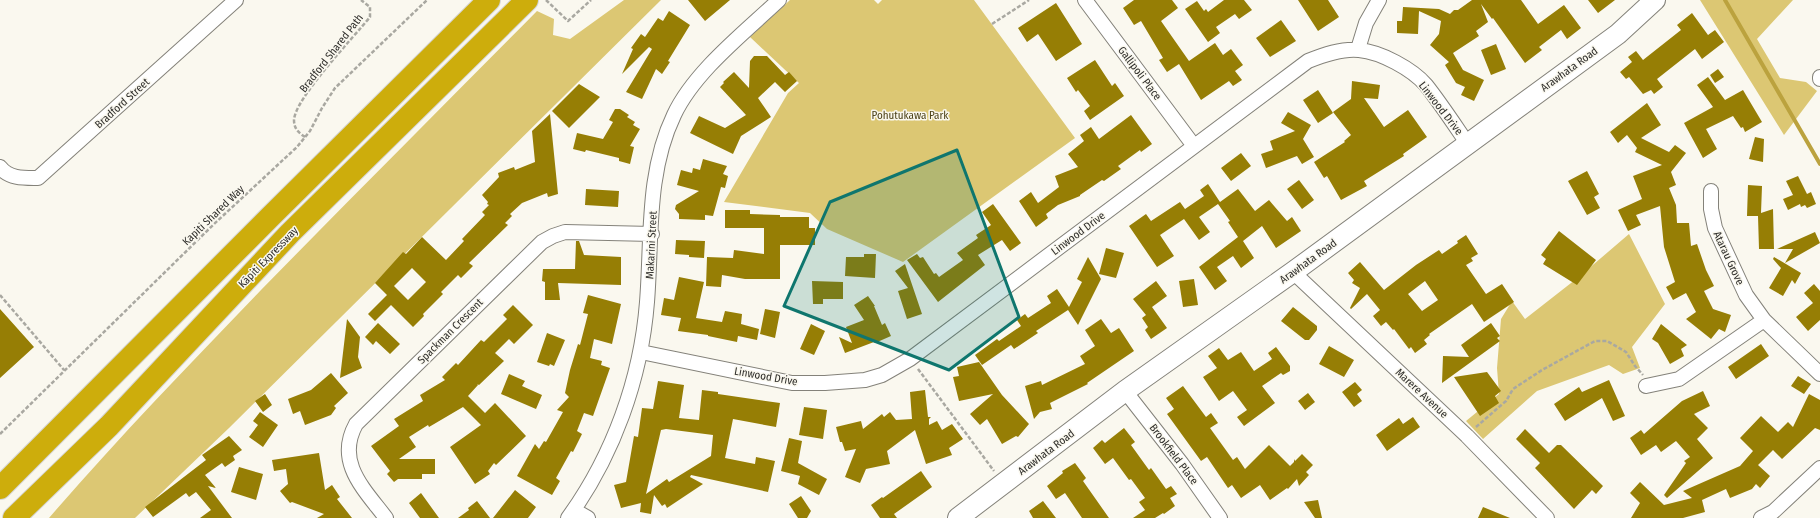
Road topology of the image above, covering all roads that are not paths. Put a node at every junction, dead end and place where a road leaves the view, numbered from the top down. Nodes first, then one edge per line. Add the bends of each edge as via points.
1 (236, 0) edge
2 (490, 0) edge
3 (527, 0) edge
4 (778, 0) edge
5 (1085, 0) edge
6 (1379, 0) edge
7 (1655, 0) edge
8 (1358, 50) junction
9 (1467, 143) junction
10 (1194, 146) junction
11 (0, 167) edge
12 (1711, 191) dead end
13 (652, 234) junction
14 (1293, 272) junction
15 (1764, 320) junction
16 (641, 352) junction
17 (1820, 374) edge
18 (114, 375) junction
19 (1649, 386) road end
20 (1125, 391) junction
21 (109, 426) junction
22 (1820, 468) edge
23 (0, 479) edge
24 (0, 488) edge
25 (571, 514) edge
26 (14, 518) edge
27 (29, 518) edge
28 (386, 518) edge
29 (588, 518) edge
30 (958, 518) edge
31 (1220, 518) edge
32 (1547, 518) edge
33 (1761, 518) edge

1 - 11 street, Bradford Street via 38,178 21,178 5,173
2 - 18 highway
3 - 21 highway, Kāpiti Expressway via 290,233
4 - 13 street, Makarini Street via 691,86 673,116 655,171
5 - 10 street, Gallipoli Place
6 - 8 street via 1366,23
7 - 9 main road, Arawhata Road via 1618,34
8 - 9 street, Linwood Drive via 1381,55 1402,66 1425,84
8 - 10 street, Linwood Drive via 1330,53 1308,61
9 - 14 main road, Arawhata Road
10 - 16 street, Linwood Drive via 910,359 882,375 865,380 799,383
12 - 15 street, Atarau Grove via 1714,228 1746,294
13 - 16 street, Makarini Street
13 - 28 street, Spackman Crescent via 565,232 542,242 356,424 350,436 348,455 355,477
14 - 20 main road, Arawhata Road
14 - 32 street, Marere Avenue via 1468,436
15 - 17 street, Atarau Grove
15 - 19 street via 1679,379
16 - 25 street, Makarini Street via 610,445
18 - 23 highway
18 - 24 highway
20 - 30 main road, Arawhata Road
20 - 31 street, Brookfield Place
21 - 26 highway, Kāpiti Expressway
21 - 27 highway
22 - 33 street via 1773,512
25 - 29 street

